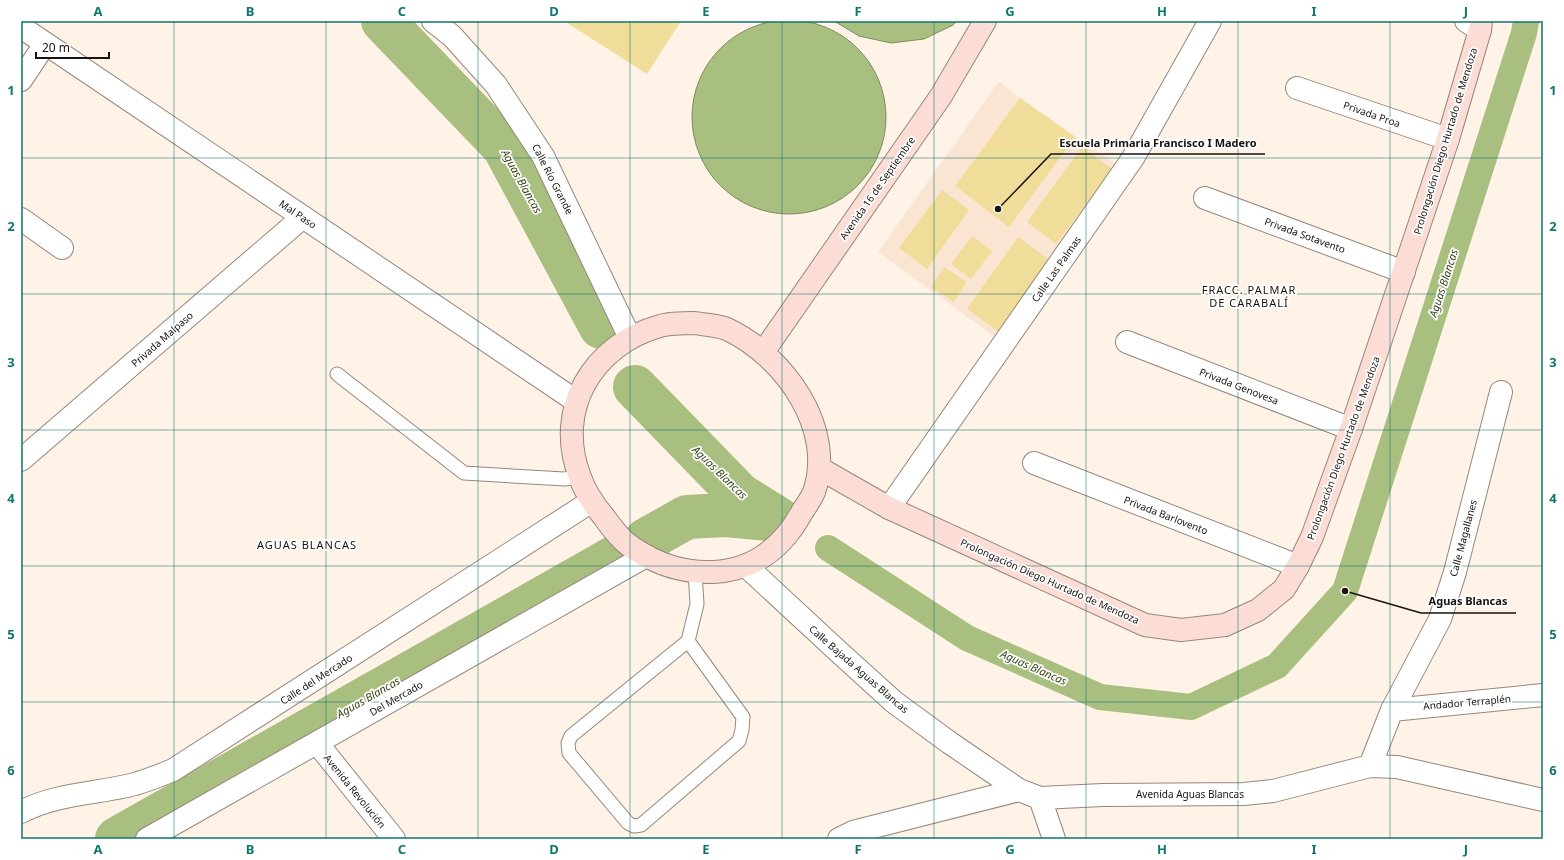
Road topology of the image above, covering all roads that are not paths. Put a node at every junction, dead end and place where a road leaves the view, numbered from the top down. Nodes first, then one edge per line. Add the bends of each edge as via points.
1 (434, 21) edge
2 (985, 21) edge
3 (1210, 21) edge
4 (1476, 24) edge
5 (21, 27) edge
6 (45, 44) junction
7 (21, 80) edge
8 (1297, 88) dead end
9 (1448, 139) junction
10 (1205, 198) dead end
11 (303, 217) junction
12 (21, 219) edge
13 (62, 248) dead end
14 (1404, 272) junction
15 (630, 338) junction
16 (1127, 342) dead end
17 (764, 351) junction
18 (337, 374) dead end
19 (1501, 392) dead end
20 (576, 401) junction
21 (1352, 429) junction
22 (21, 460) edge
23 (1034, 463) dead end
24 (819, 468) junction
25 (580, 477) junction
26 (592, 501) junction
27 (889, 508) junction
28 (646, 556) junction
29 (746, 566) junction
30 (1298, 566) junction
31 (695, 572) junction
32 (688, 640) junction
33 (1543, 695) edge
34 (1392, 710) junction
35 (316, 743) junction
36 (1370, 766) junction
37 (1019, 790) junction
38 (1040, 798) junction
39 (1543, 800) edge
40 (21, 812) edge
41 (147, 839) edge
42 (394, 839) edge
43 (839, 839) edge
44 (1054, 839) edge

1 - 15 street, Calle Río Grande via 452,36 496,85 543,156
2 - 17 main road, Avenida 16 de Septiembre via 941,96
3 - 27 street, Calle Las Palmas via 1133,158
4 - 9 main road, Prolongación Diego Hurtado de Mendoza
5 - 6 street, Mal Paso
6 - 7 street
6 - 11 street, Mal Paso
8 - 9 street, Privada Proa
9 - 14 main road, Prolongación Diego Hurtado de Mendoza
10 - 14 street, Privada Sotavento
11 - 20 street, Mal Paso
11 - 22 street, Privada Malpaso
12 - 13 street
14 - 21 main road, Prolongación Diego Hurtado de Mendoza
15 - 17 main road via 661,325 695,323 727,329
15 - 20 main road via 607,355 588,376
16 - 21 street, Privada Genovesa
17 - 24 main road via 793,384 810,416 818,444
18 - 25 lane via 464,473 564,480
19 - 34 street, Calle Magallanes via 1455,572 1440,618
20 - 25 main road via 571,425 573,450
21 - 30 main road, Prolongación Diego Hurtado de Mendoza via 1312,537
23 - 30 street, Privada Barlovento
24 - 27 main road, Prolongación Diego Hurtado de Mendoza
24 - 29 main road via 814,492 785,539
25 - 26 main road
26 - 28 main road via 621,539
26 - 40 street, Calle del Mercado via 173,770 135,784 66,796
27 - 30 main road, Prolongación Diego Hurtado de Mendoza via 1145,625 1181,630 1225,625 1258,610 1284,589
28 - 31 main road via 667,566
28 - 35 street, Del Mercado
29 - 31 main road via 723,571
29 - 37 street, Calle Bajada Aguas Blancas via 894,702
31 - 32 lane via 697,604
32 - 32 lane via 571,736 568,743 569,753 628,823 634,826 641,825 739,741 744,717
33 - 34 street, Andador Terraplén
34 - 36 street, Calle Magallanes
35 - 41 street, Del Mercado
35 - 42 street, Avenida Revolución
36 - 38 street, Avenida Aguas Blancas via 1273,791 1244,794
36 - 39 street, Avenida Aguas Blancas via 1397,767
37 - 38 street, Avenida Aguas Blancas
37 - 43 street via 853,832
38 - 44 street

